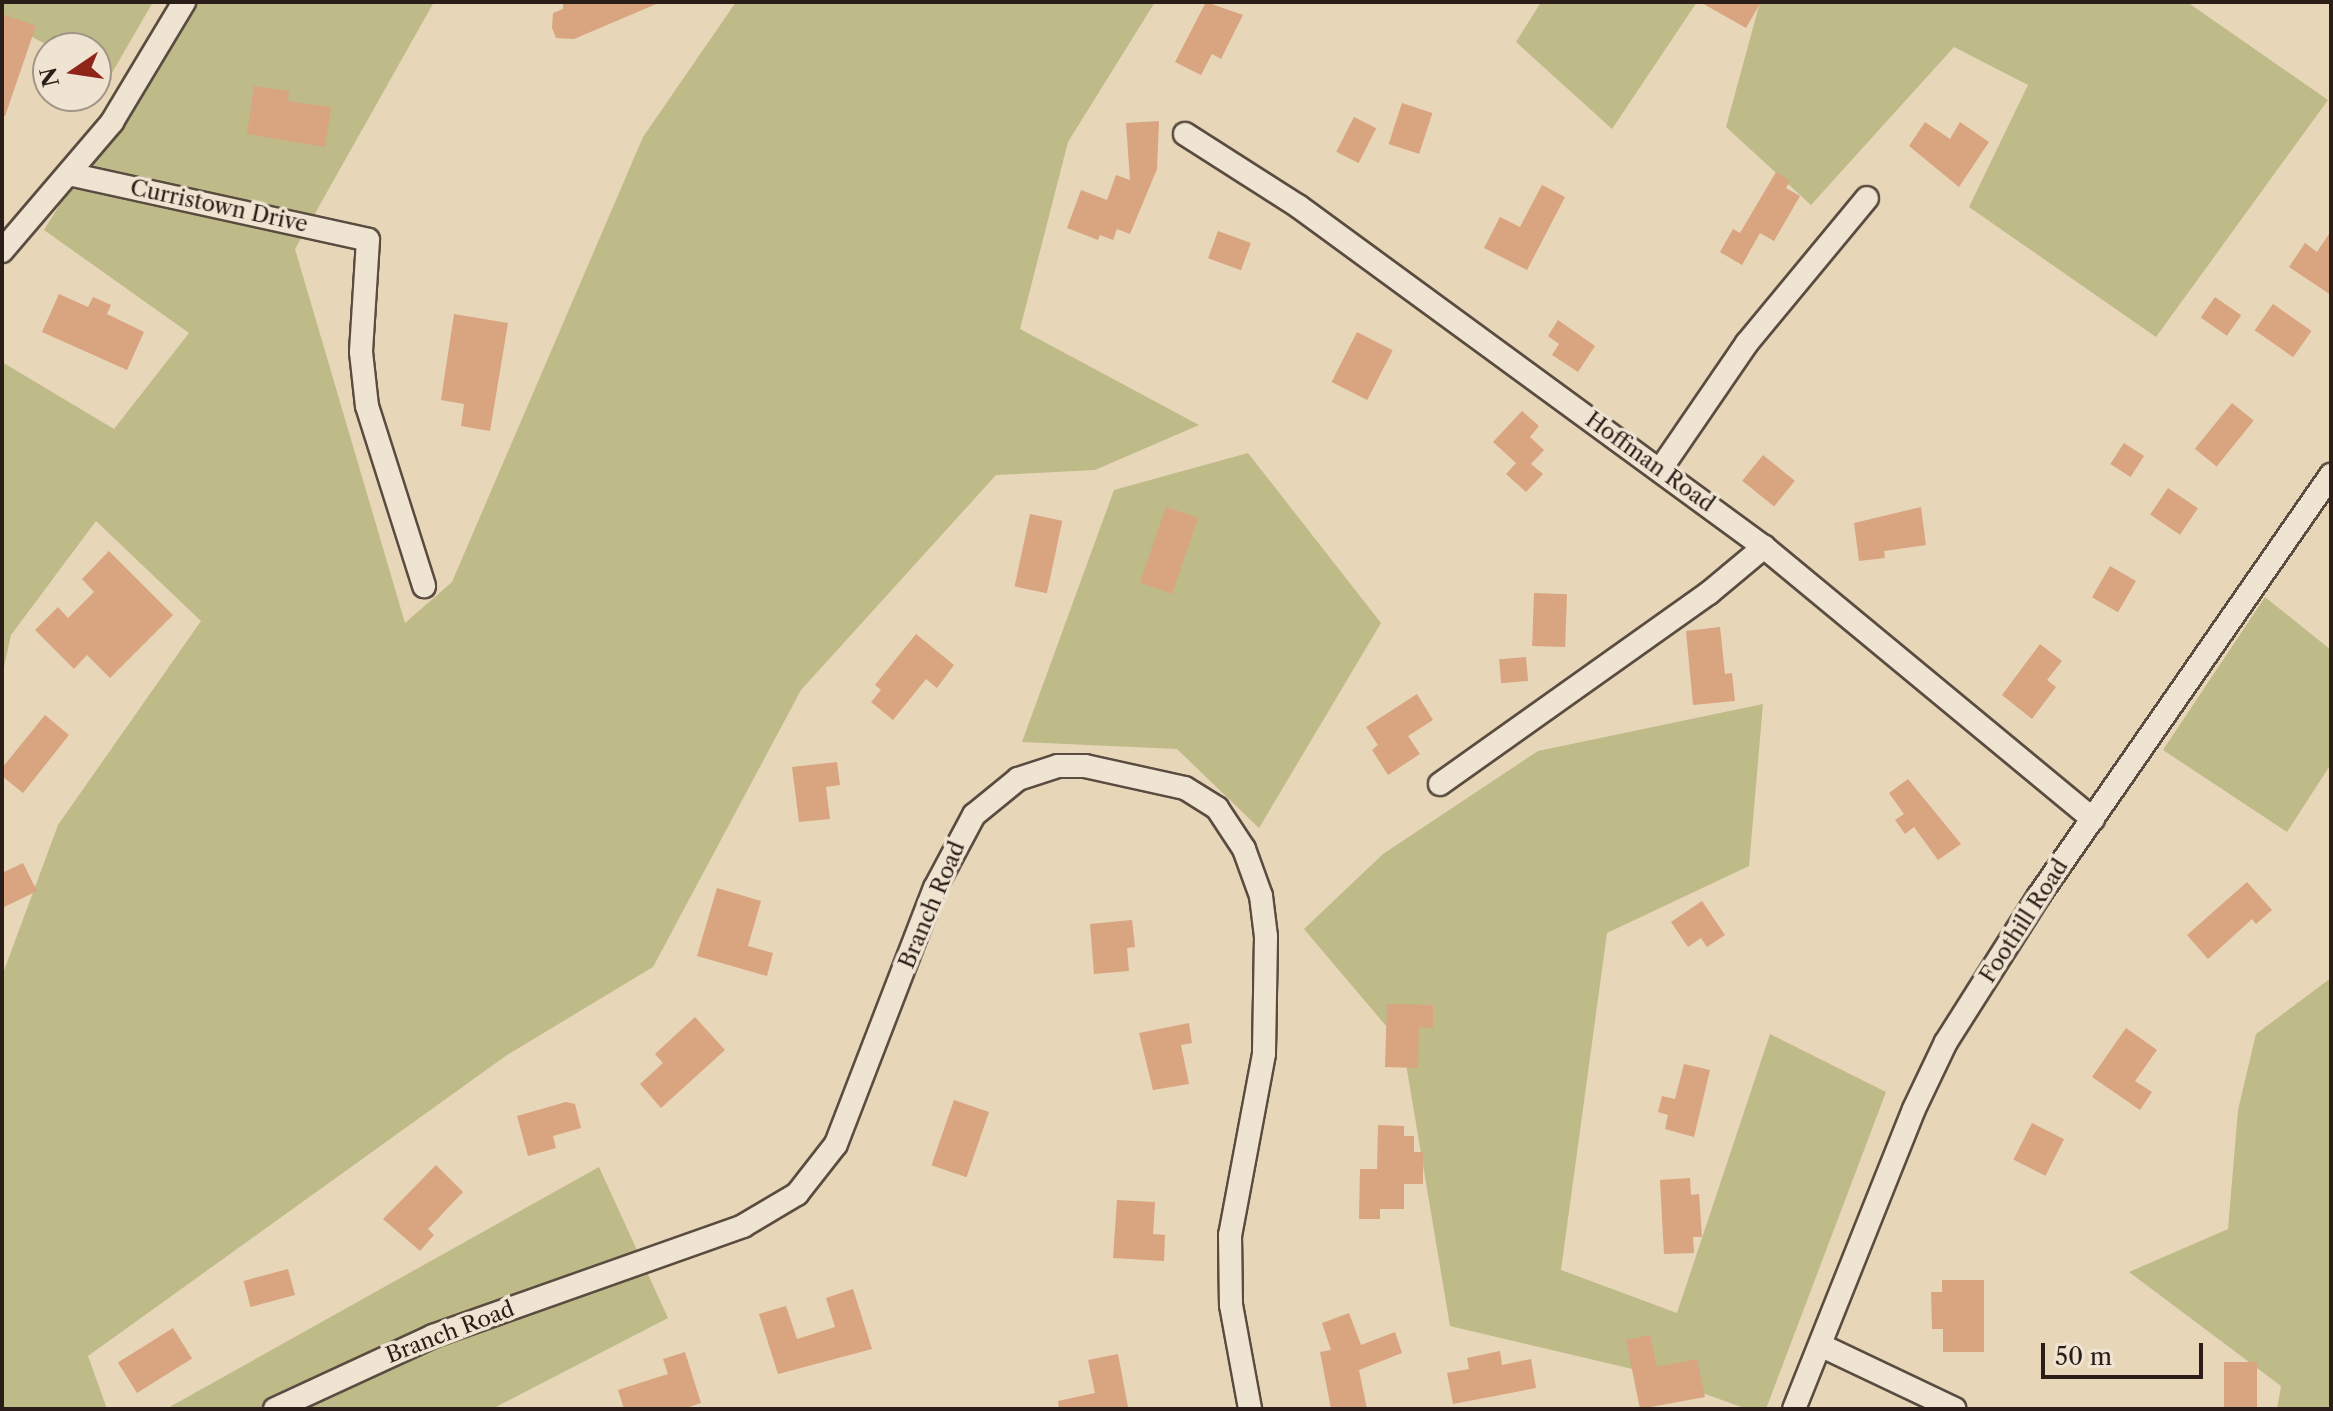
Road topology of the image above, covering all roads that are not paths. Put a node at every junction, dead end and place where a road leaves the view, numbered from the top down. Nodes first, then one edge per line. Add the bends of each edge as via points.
1 (184, 2) edge
2 (1185, 134) dead end
3 (69, 174) junction
4 (1867, 198) dead end
5 (2, 251) edge
6 (1660, 470) junction
7 (2331, 475) edge
8 (1764, 547) junction
9 (424, 586) dead end
10 (1440, 784) dead end
11 (2093, 819) junction
12 (1820, 1345) junction
13 (275, 1409) edge
14 (1250, 1409) edge
15 (1794, 1409) edge
16 (1955, 1409) edge

1 - 3 street via 139,81
2 - 6 street, Hoffman Road via 1298,206
3 - 5 street
3 - 9 street, Curristown Drive via 368,240 361,352 367,406
4 - 6 street via 1747,343
6 - 8 street, Hoffman Road
7 - 11 street, Foothill Road
8 - 10 street via 1709,593
8 - 11 street, Hoffman Road
11 - 12 street, Foothill Road via 1946,1042
12 - 15 street, Foothill Road
12 - 16 street
13 - 14 street, Branch Road via 433,1336 743,1226 797,1194 836,1144 935,888 974,815 1018,779 1058,766 1085,766 1185,788 1217,808 1244,849 1261,896 1266,937 1264,1054 1230,1235 1231,1305

